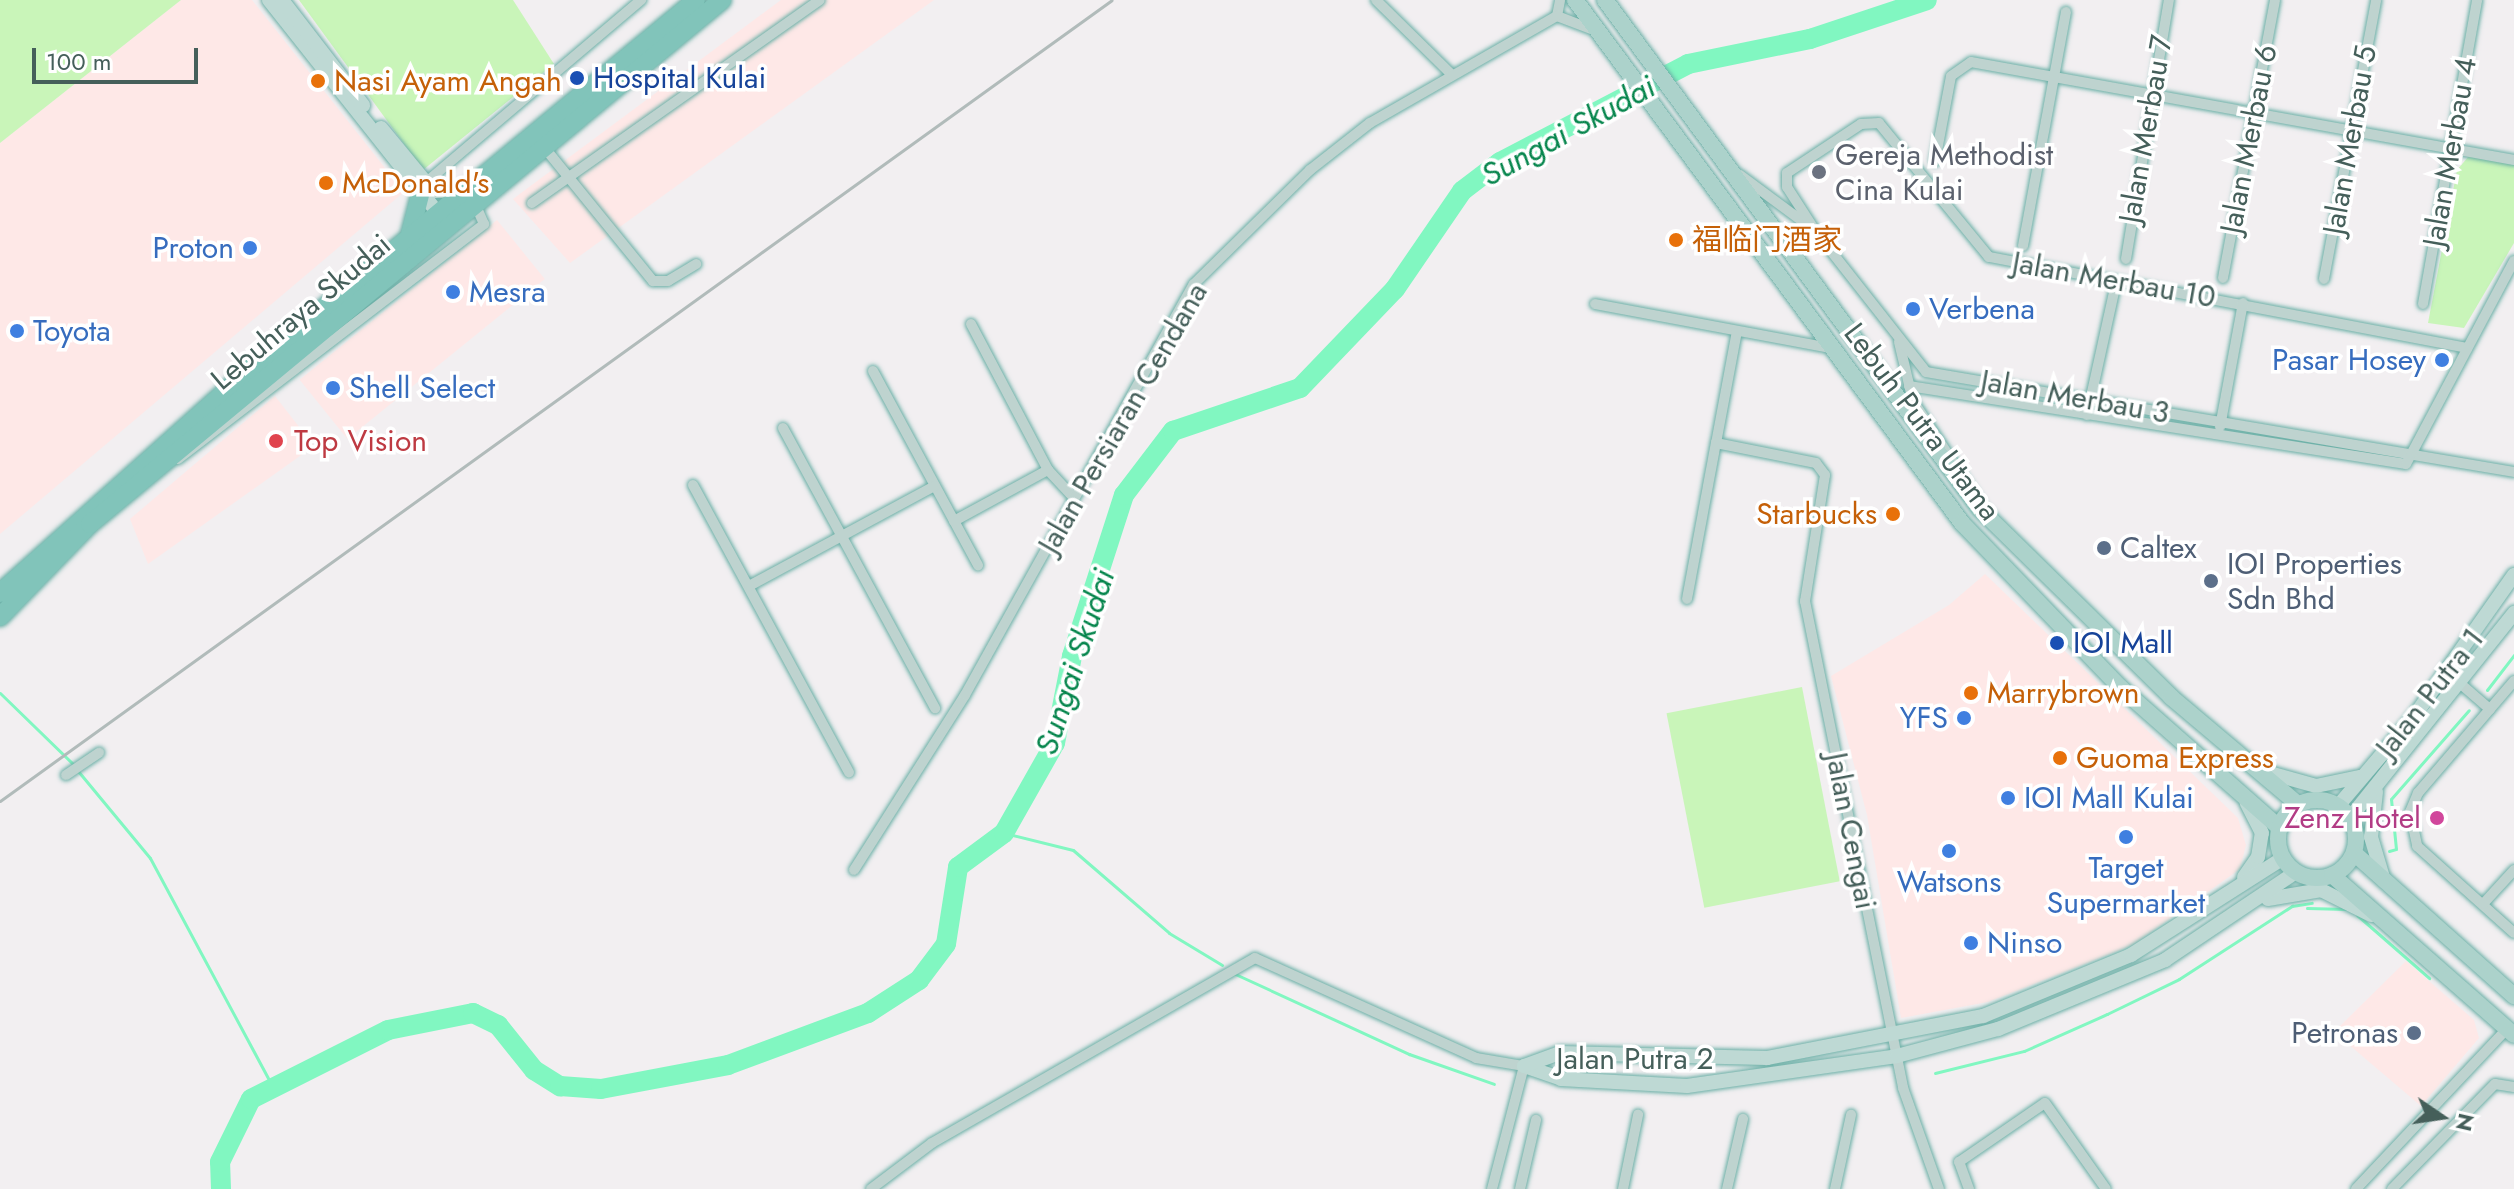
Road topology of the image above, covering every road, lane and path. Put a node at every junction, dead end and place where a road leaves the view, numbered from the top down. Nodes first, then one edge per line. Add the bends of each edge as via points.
1 (269, 0) edge
2 (282, 0) edge
3 (641, 0) edge
4 (696, 0) edge
5 (722, 0) edge
6 (820, 0) edge
7 (1376, 0) edge
8 (1560, 0) edge
9 (1575, 0) edge
10 (1605, 0) edge
11 (2169, 0) edge
12 (2275, 0) edge
13 (2376, 0) edge
14 (2477, 0) edge
15 (2066, 12) dead end
16 (1557, 16) junction
17 (1609, 43) junction
18 (1450, 73) junction
19 (2054, 80) junction
20 (2152, 97) junction
21 (2254, 114) junction
22 (2352, 129) junction
23 (1826, 144) joint
24 (544, 147) junction
25 (2450, 148) junction
26 (1717, 155) junction
27 (2514, 160) edge
28 (1935, 161) dead end
29 (568, 179) junction
30 (494, 188) junction
31 (422, 189) junction
32 (472, 196) junction
33 (532, 203) dead end
34 (435, 216) junction
35 (1816, 232) junction
36 (406, 240) junction
37 (2023, 246) dead end
38 (2126, 259) dead end
39 (2514, 261) edge
40 (696, 264) dead end
41 (2223, 278) dead end
42 (2324, 279) dead end
43 (2116, 283) junction
44 (2243, 303) junction
45 (1595, 304) dead end
46 (2423, 304) dead end
47 (971, 324) dead end
48 (1737, 331) junction
49 (1898, 340) junction
50 (1830, 348) junction
51 (2467, 348) junction
52 (873, 371) dead end
53 (1909, 386) junction
54 (2090, 400) junction
55 (2087, 415) junction
56 (2221, 422) junction
57 (783, 428) dead end
58 (2219, 437) junction
59 (1716, 443) junction
60 (2417, 455) junction
61 (1048, 470) junction
62 (153, 471) junction
63 (2514, 472) edge
64 (693, 485) dead end
65 (935, 486) junction
66 (1074, 498) junction
67 (1980, 509) junction
68 (954, 521) junction
69 (841, 536) junction
70 (978, 565) dead end
71 (2514, 575) edge
72 (749, 586) junction
73 (0, 593) edge
74 (1687, 599) dead end
75 (2514, 613) edge
76 (0, 617) edge
77 (2514, 681) edge
78 (2462, 685) junction
79 (935, 708) dead end
80 (2490, 709) junction
81 (99, 753) dead end
82 (2243, 757) junction
83 (849, 772) dead end
84 (2368, 772) junction
85 (66, 775) dead end
86 (2379, 784) junction
87 (2242, 794) junction
88 (2299, 805) junction
89 (2344, 812) junction
90 (2280, 828) junction
91 (2354, 853) junction
92 (2283, 858) junction
93 (854, 870) dead end
94 (2514, 870) edge
95 (2296, 872) junction
96 (2332, 875) junction
97 (2385, 881) junction
98 (2226, 894) junction
99 (2483, 904) junction
100 (2238, 912) junction
101 (2380, 920) junction
102 (2514, 933) edge
103 (2514, 993) edge
104 (2510, 1032) edge
105 (1893, 1038) junction
106 (1897, 1056) junction
107 (1524, 1066) junction
108 (2514, 1087) edge
109 (1638, 1115) dead end
110 (1851, 1115) dead end
111 (1743, 1119) dead end
112 (1536, 1120) dead end
113 (871, 1189) edge
114 (1492, 1189) edge
115 (1520, 1189) edge
116 (1623, 1189) edge
117 (1727, 1189) edge
118 (1835, 1189) edge
119 (1939, 1189) edge
120 (1969, 1189) edge
121 (2106, 1189) edge
122 (2356, 1189) edge
123 (2392, 1189) edge

1 - 31 street
2 - 31 street
3 - 31 street
4 - 32 highway, Lebuhraya Skudai
5 - 24 highway, Lebuhraya Skudai
6 - 29 street
7 - 18 street
8 - 16 street
9 - 17 main road, Lebuh Putra Utama
10 - 26 main road, Lebuh Putra Utama
11 - 20 street, Jalan Merbau 7
12 - 21 street, Jalan Merbau 6
13 - 22 street, Jalan Merbau 5
14 - 25 street, Jalan Merbau 4
15 - 19 street
16 - 17 street
16 - 18 street, Jalan Persiaran Cendana
17 - 50 main road, Lebuh Putra Utama
18 - 66 street, Jalan Persiaran Cendana via 1310,170 1194,284
19 - 20 street
19 - 28 street via 1971,62 1954,69
19 - 37 street
20 - 21 street
20 - 38 street, Jalan Merbau 7
21 - 22 street
21 - 41 street, Jalan Merbau 6
22 - 25 street
22 - 42 street, Jalan Merbau 5
23 - 35 street, Jalan Merbau 3 via 1787,173 1787,187
23 - 43 street, Jalan Merbau 10 via 1861,124 1888,126 1989,257
24 - 29 street
24 - 30 highway, Lebuhraya Skudai
25 - 27 street
25 - 46 street, Jalan Merbau 4
26 - 35 street
26 - 67 main road, Lebuh Putra Utama
29 - 33 street
29 - 40 street via 653,281 668,281
30 - 32 highway, Lebuhraya Skudai
30 - 34 street via 451,216
31 - 32 street
31 - 34 street
31 - 36 highway
32 - 34 highway, Lebuhraya Skudai
32 - 62 highway, Lebuhraya Skudai
32 - 62 street via 484,224 193,452
34 - 36 highway, Lebuhraya Skudai
35 - 49 street, Jalan Merbau 3
36 - 73 highway, Lebuhraya Skudai via 82,513
39 - 51 street
43 - 44 street, Jalan Merbau 10
43 - 54 street
44 - 51 street, Jalan Merbau 10
44 - 56 street
45 - 48 street
47 - 61 street
48 - 50 street
48 - 59 street
49 - 53 street
49 - 54 street, Jalan Merbau 3 via 1926,372
50 - 87 main road, Lebuh Putra Utama via 2009,578
51 - 60 street
52 - 65 street
53 - 55 street
53 - 67 street via 1973,484
54 - 55 street
54 - 56 street, Jalan Merbau 3
55 - 58 street
56 - 58 street
56 - 60 street, Jalan Merbau 3
57 - 69 street
58 - 60 street via 2398,465
59 - 74 street
59 - 105 street, Jalan Cengai via 1822,468 1805,601
60 - 63 street, Jalan Merbau 3
61 - 66 street
61 - 68 street
62 - 76 highway, Lebuhraya Skudai
64 - 72 street
65 - 68 street
65 - 69 street
66 - 93 street, Jalan Persiaran Cendana via 965,695
67 - 82 main road, Lebuh Putra Utama
68 - 70 street
69 - 72 street
69 - 79 street
71 - 84 street, Jalan Putra 1
72 - 83 street
75 - 78 street, Jalan Putra 1
77 - 80 street
78 - 80 street
78 - 86 street, Jalan Putra 1
80 - 99 street via 2418,793 2410,812 2413,842
81 - 85 street
82 - 84 street via 2283,781 2316,786
82 - 88 main road, Lebuh Putra Utama
84 - 89 street, Jalan Putra 1
86 - 89 street, Jalan Putra 1
86 - 97 street via 2371,837
87 - 90 main road, Lebuh Putra Utama
87 - 98 street via 2261,846 2251,870
88 - 89 main road via 2318,800
88 - 90 main road
89 - 91 main road
90 - 92 main road
91 - 96 main road
91 - 97 main road
92 - 95 main road
92 - 98 street, Jalan Putra 2
94 - 99 street
95 - 96 main road
95 - 100 street, Jalan Putra 2
96 - 101 main road
97 - 103 main road
98 - 105 street, Jalan Putra 2 via 2131,955 1983,1016
99 - 102 street
100 - 101 street via 2303,887
100 - 106 street, Jalan Putra 2 via 2165,960 1998,1029
101 - 104 main road
104 - 122 street
105 - 106 street, Jalan Cengai
105 - 107 street, Jalan Putra 2 via 1767,1058 1560,1053
106 - 107 street, Jalan Putra 2 via 1687,1086 1561,1079
106 - 119 street, Jalan Cengai
107 - 113 street via 1476,1058 1255,958 932,1143
107 - 114 street
108 - 123 street via 2495,1084
109 - 116 street
110 - 118 street
111 - 117 street
112 - 115 street
120 - 121 street via 1959,1162 2045,1103

